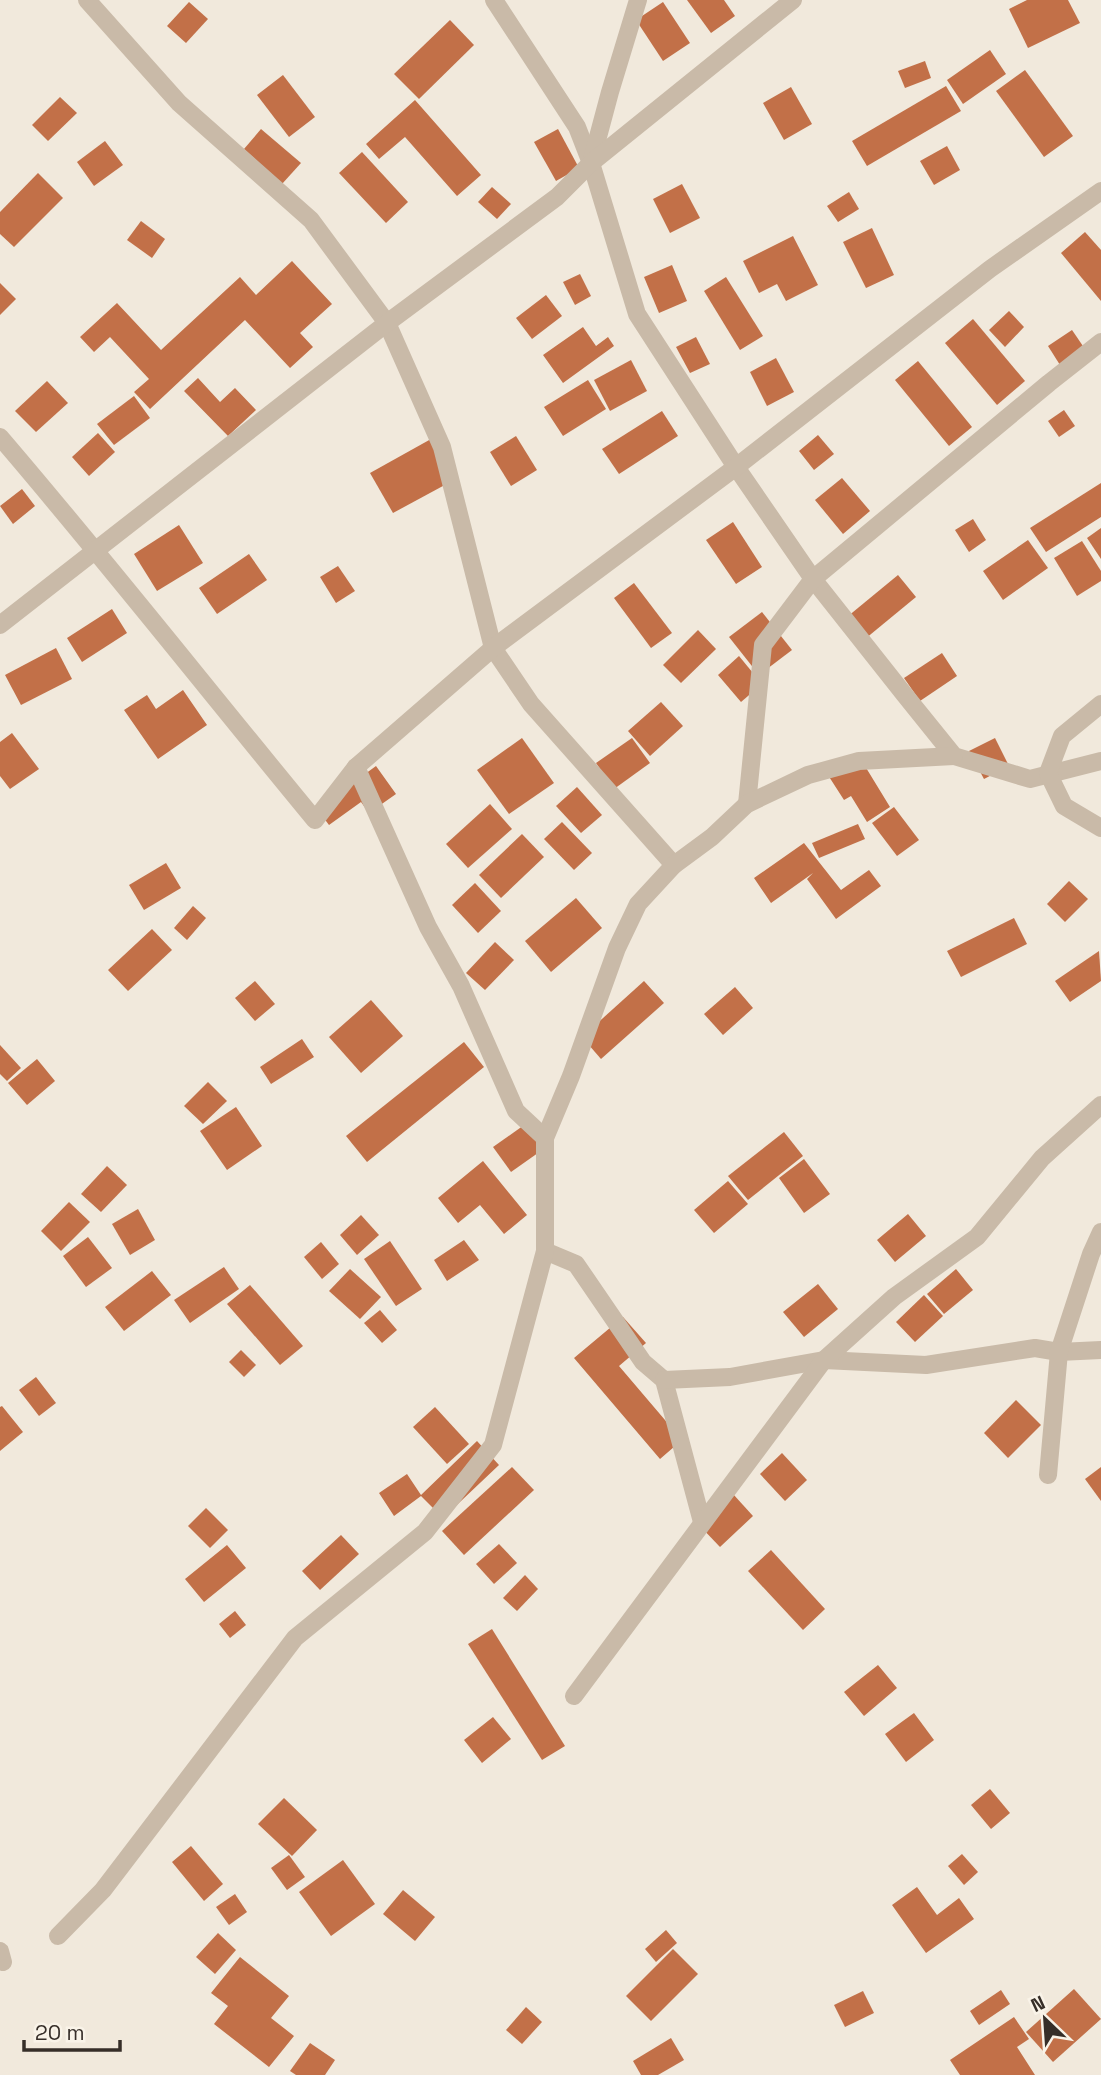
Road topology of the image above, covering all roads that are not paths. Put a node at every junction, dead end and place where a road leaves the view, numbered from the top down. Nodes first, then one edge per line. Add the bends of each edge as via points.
1 (87, 0) edge
2 (494, 0) edge
3 (638, 0) edge
4 (793, 0) edge
5 (591, 163) junction
6 (1101, 191) edge
7 (387, 323) junction
8 (1101, 342) edge
9 (0, 437) edge
10 (736, 467) junction
11 (97, 550) junction
12 (813, 579) junction
13 (0, 625) edge
14 (493, 649) junction
15 (1101, 704) edge
16 (954, 756) junction
17 (1101, 761) edge
18 (356, 767) junction
19 (1048, 773) junction
20 (747, 804) junction
21 (1101, 828) edge
22 (674, 865) junction
23 (1101, 1105) edge
24 (544, 1138) junction
25 (1101, 1232) edge
26 (545, 1251) junction
27 (1101, 1350) edge
28 (1059, 1352) junction
29 (824, 1360) junction
30 (664, 1380) junction
31 (1048, 1475) dead end
32 (702, 1522) junction
33 (574, 1696) dead end
34 (58, 1937) dead end

1 - 7 street via 179,103 311,220
2 - 5 street via 577,127
3 - 5 street
4 - 5 street
5 - 7 street via 557,197
5 - 10 street via 636,314
6 - 10 street via 990,269
7 - 11 street
7 - 14 street via 442,447
8 - 12 street
9 - 11 street
10 - 12 street
10 - 14 street
11 - 13 street
11 - 18 street via 316,820
12 - 16 street
12 - 20 street via 763,645
14 - 18 street
14 - 22 street via 531,704
15 - 19 street via 1062,736
16 - 19 street via 1030,779
16 - 20 street via 859,761 808,775
17 - 19 street
18 - 24 street via 516,1111
19 - 21 street via 1064,806
20 - 22 street
22 - 24 street via 638,904 617,948
23 - 29 street via 1042,1158 977,1237 894,1297
24 - 26 street
25 - 28 street
26 - 30 street via 576,1265 643,1362
26 - 34 street via 493,1445 425,1532 295,1638 103,1890
27 - 28 street
28 - 29 street via 1035,1348 926,1365
28 - 31 street
29 - 30 street via 730,1377
29 - 32 street
30 - 32 street
32 - 33 street

